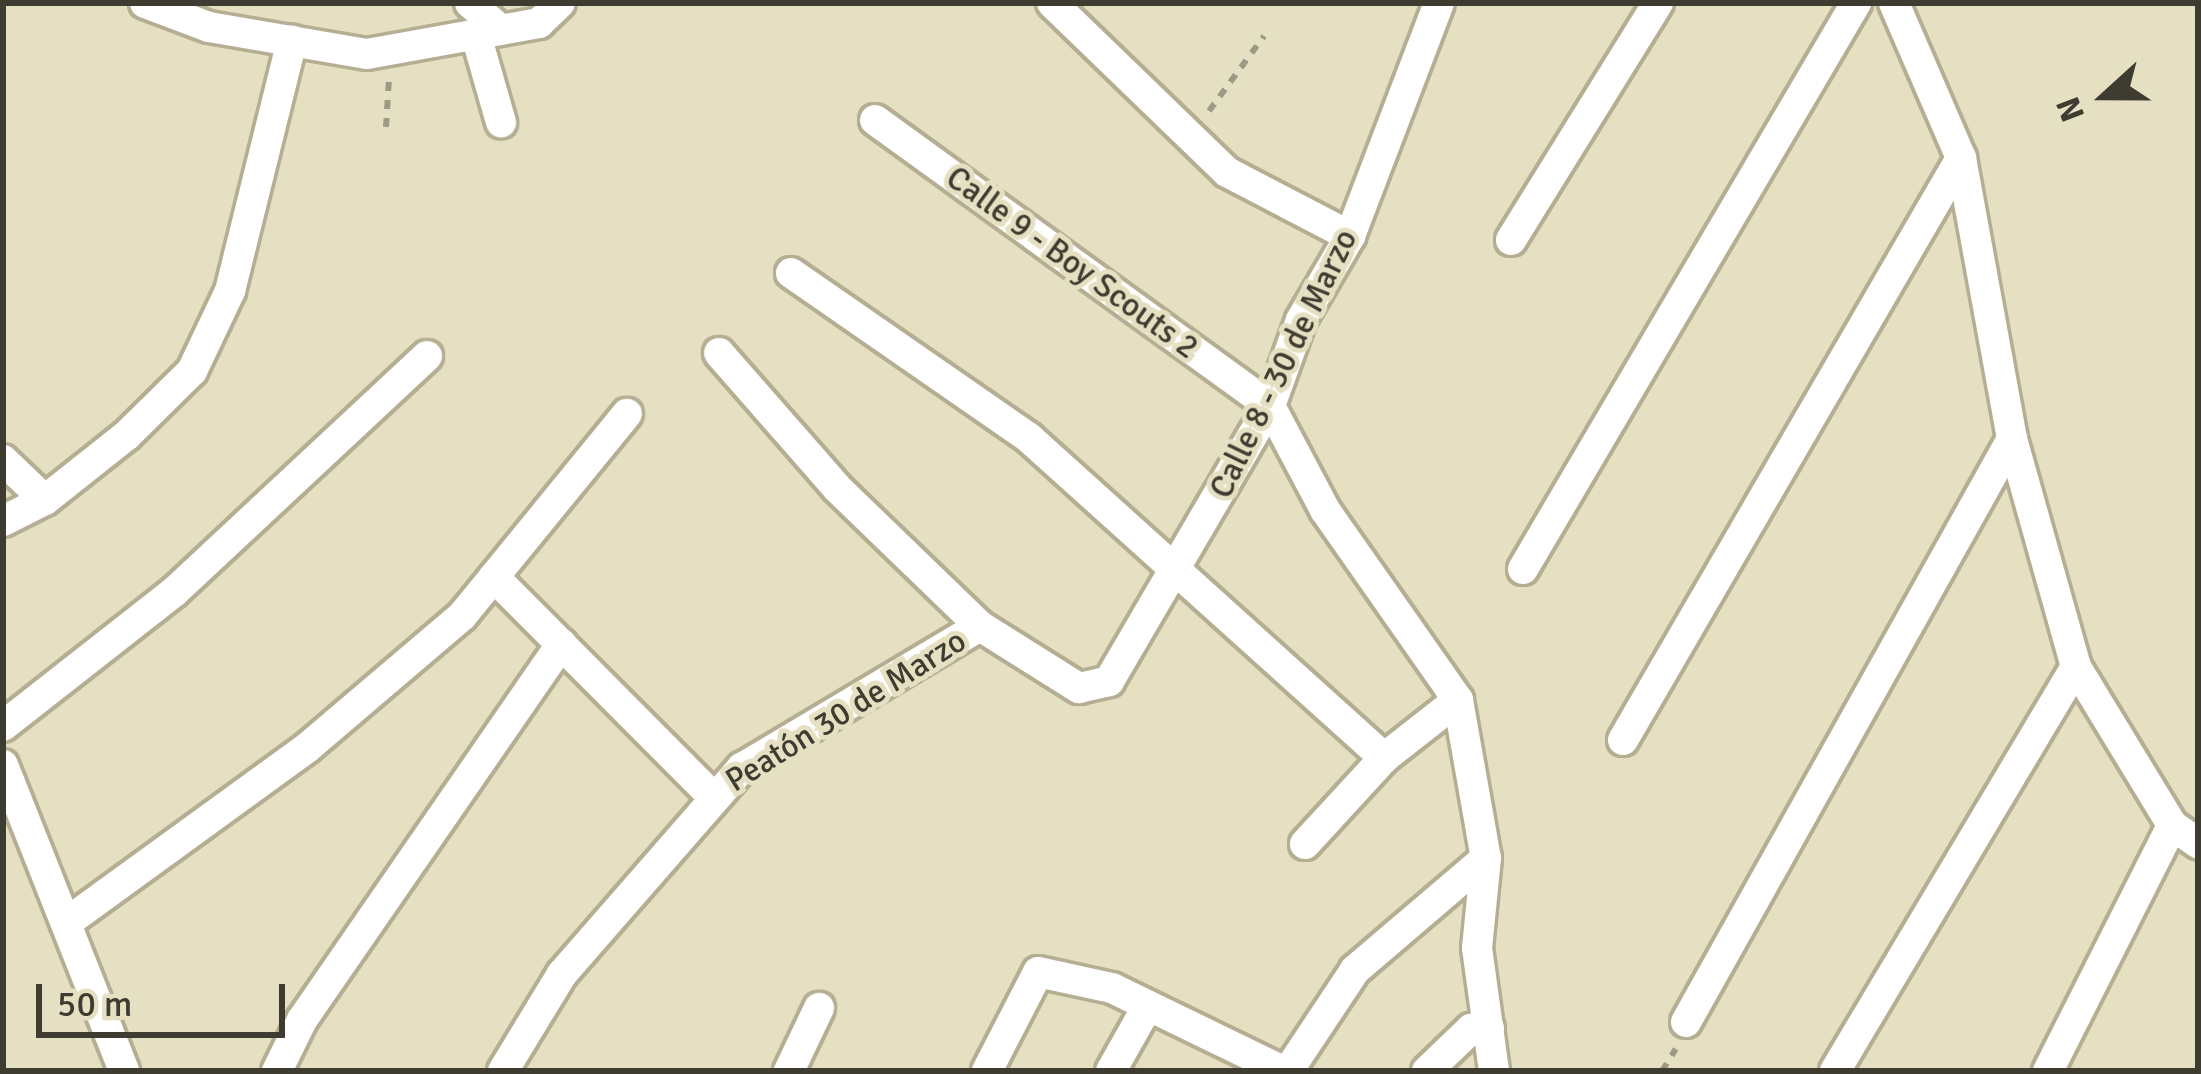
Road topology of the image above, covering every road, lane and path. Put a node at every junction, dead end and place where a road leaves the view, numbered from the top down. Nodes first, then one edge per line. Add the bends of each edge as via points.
1 (145, 3) edge
2 (470, 3) edge
3 (560, 3) edge
4 (1052, 3) edge
5 (1439, 3) edge
6 (1658, 3) edge
7 (1856, 3) edge
8 (1894, 3) edge
9 (488, 32) junction
10 (1264, 36) dead end
11 (292, 41) junction
12 (390, 50) junction
13 (875, 120) dead end
14 (501, 122) dead end
15 (386, 127) dead end
16 (1190, 138) junction
17 (1961, 158) junction
18 (1350, 236) junction
19 (1511, 240) dead end
20 (790, 273) dead end
21 (718, 353) dead end
22 (427, 356) dead end
23 (1270, 406) junction
24 (627, 414) dead end
25 (2012, 439) junction
26 (3, 460) edge
27 (45, 500) junction
28 (3, 521) edge
29 (1523, 569) dead end
30 (1179, 570) junction
31 (494, 577) junction
32 (980, 626) junction
33 (562, 644) junction
34 (2076, 667) junction
35 (1458, 700) junction
36 (3, 726) edge
37 (1623, 740) dead end
38 (1384, 758) junction
39 (3, 765) edge
40 (712, 796) junction
41 (2172, 825) junction
42 (2198, 843) edge
43 (1305, 844) dead end
44 (1486, 858) junction
45 (66, 923) junction
46 (819, 1008) dead end
47 (1146, 1009) junction
48 (1686, 1022) dead end
49 (1489, 1028) junction
50 (124, 1071) edge
51 (277, 1071) edge
52 (503, 1071) edge
53 (789, 1071) edge
54 (987, 1071) edge
55 (1111, 1071) edge
56 (1286, 1071) edge
57 (1427, 1071) edge
58 (1494, 1071) edge
59 (1835, 1071) edge
60 (2048, 1071) edge

1 - 11 street via 209,27
2 - 9 street
3 - 9 street via 539,23
4 - 16 street
5 - 18 street, Calle 8 - 30 de Marzo
6 - 19 street
7 - 29 street
8 - 17 street
9 - 12 street
9 - 14 street
10 - 16 path
11 - 12 street
11 - 27 street via 230,291 192,371
12 - 15 path
13 - 23 street, Calle 9 - Boy Scouts 2
16 - 18 street via 1227,172
17 - 25 street
17 - 37 street
18 - 23 street, Calle 8 - 30 de Marzo via 1301,320
20 - 30 street via 1029,438
21 - 32 street via 838,488
22 - 36 street via 174,592
23 - 30 street, Calle 8 - 30 de Marzo
23 - 35 street via 1337,529
24 - 31 street
25 - 34 street
25 - 48 street
26 - 27 street
27 - 28 street
30 - 32 street, Calle 8 - 30 de Marzo via 1109,681 1079,688
30 - 38 street
31 - 33 street
31 - 45 street via 462,616 308,747
32 - 40 street, Peatón 30 de Marzo via 742,768
33 - 40 street
33 - 51 street via 302,1020
34 - 41 street
34 - 59 street
35 - 38 street
35 - 44 street
38 - 43 street
39 - 45 street
40 - 52 street, Peatón 30 de Marzo via 562,974
41 - 42 street
41 - 60 street
44 - 49 street via 1478,948
44 - 56 street via 1355,970
45 - 50 street
46 - 53 street
47 - 54 street via 1112,988 1038,972
47 - 55 street
47 - 56 street
49 - 57 street via 1471,1030
49 - 58 street

